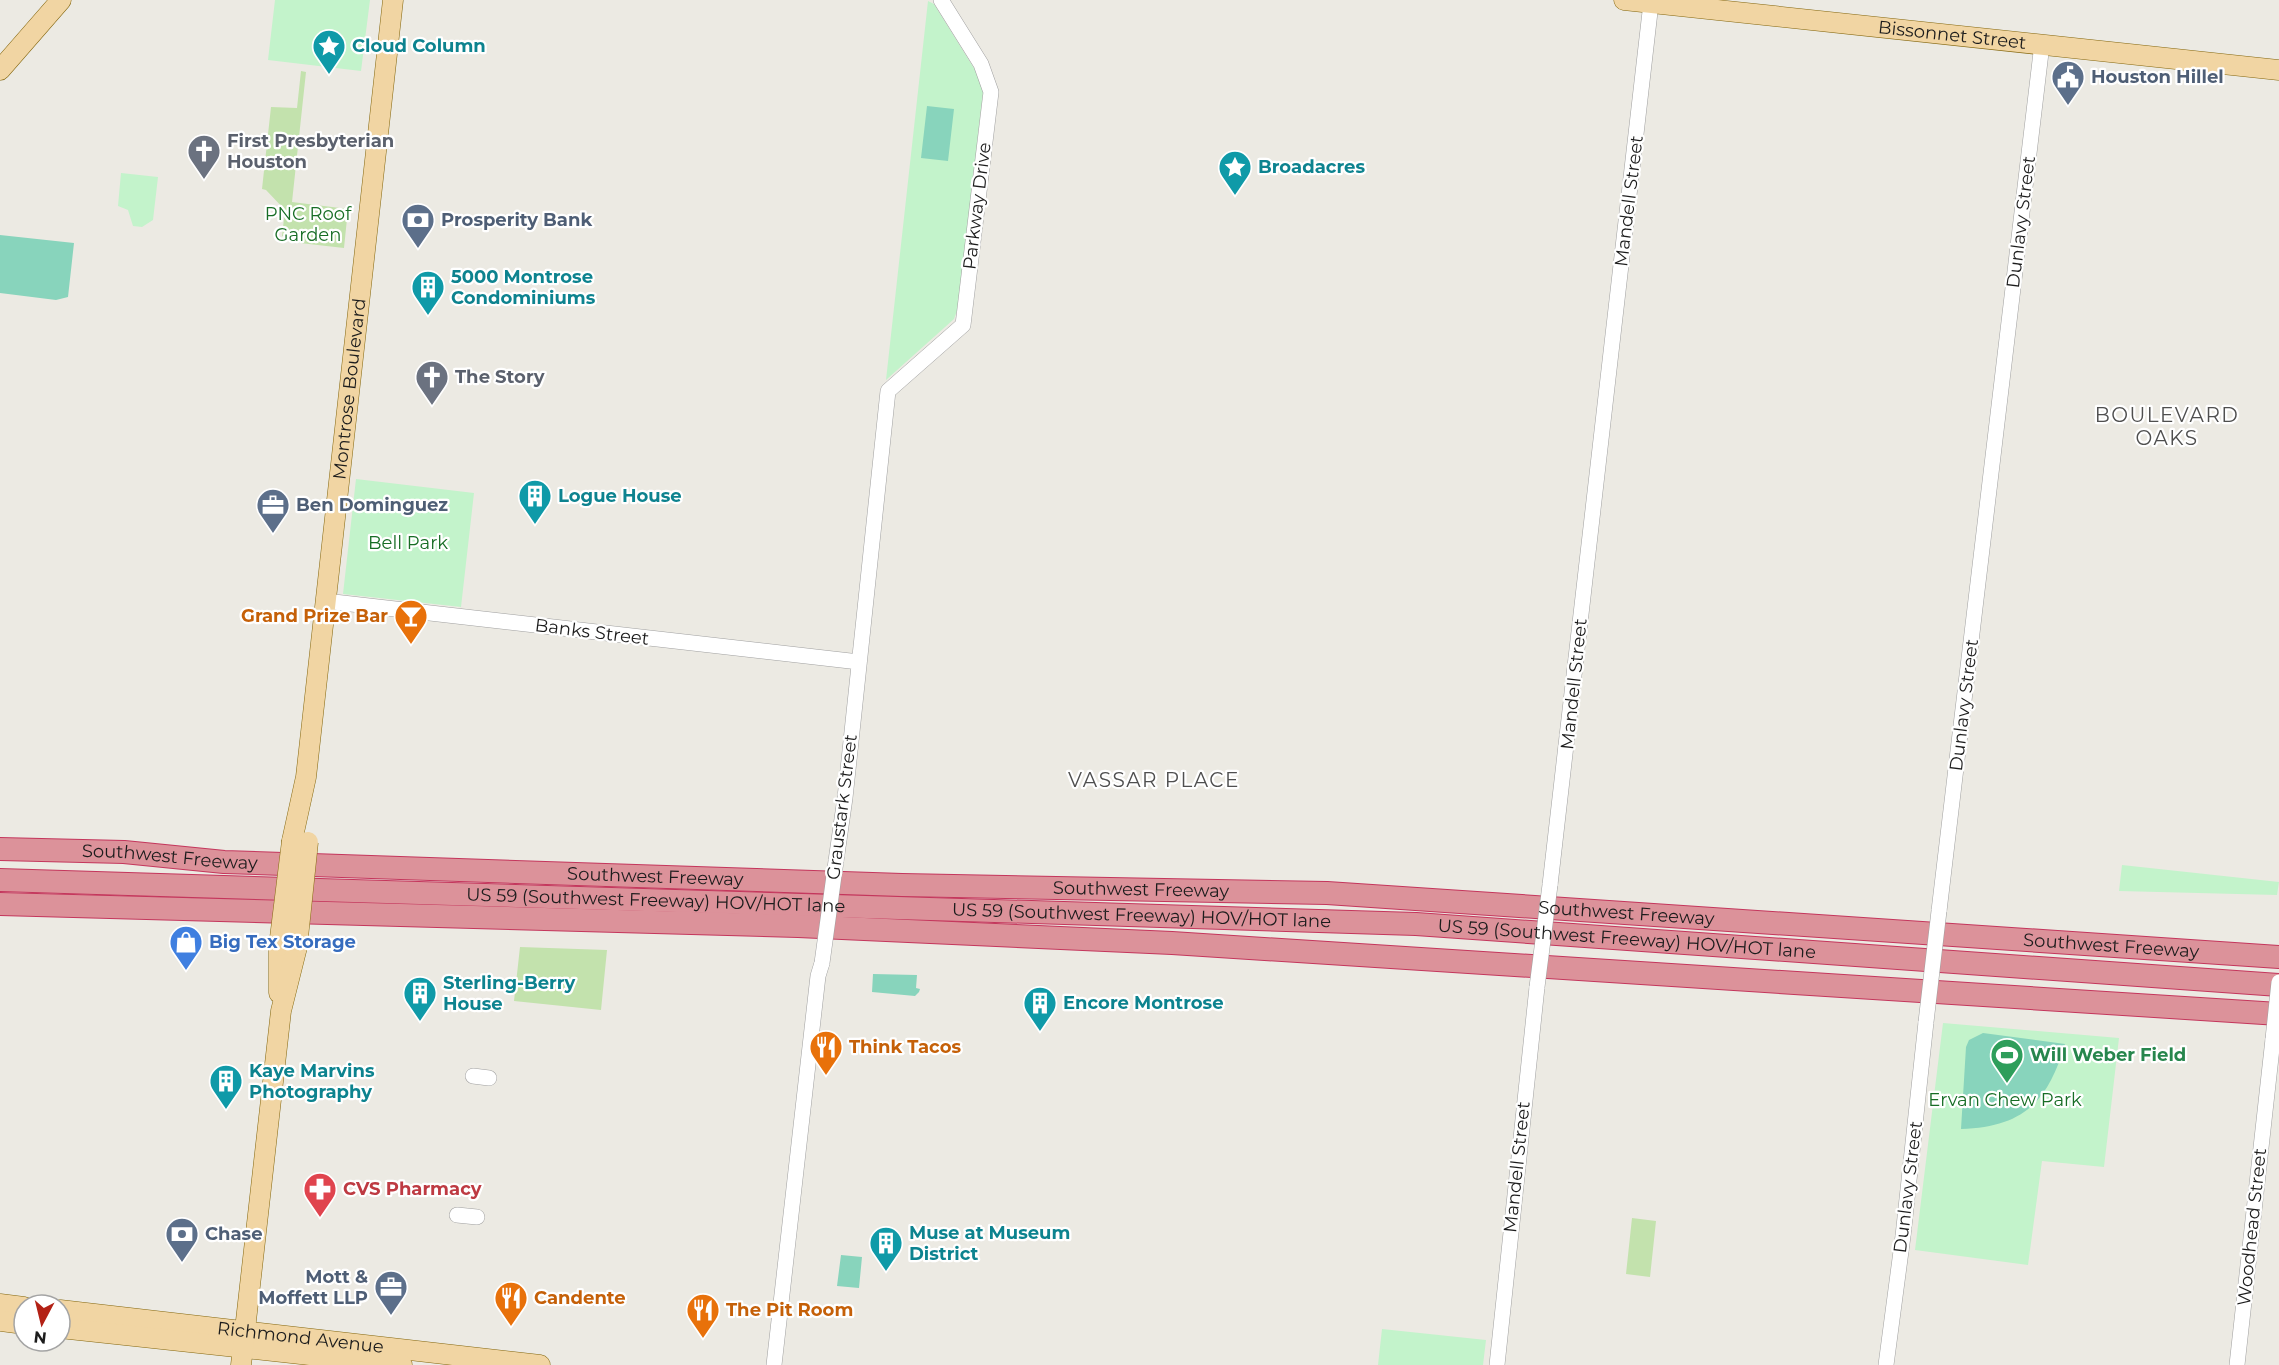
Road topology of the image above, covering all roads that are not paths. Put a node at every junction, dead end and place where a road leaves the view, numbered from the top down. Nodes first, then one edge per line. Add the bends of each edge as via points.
1 (43, 0) edge
2 (61, 0) edge
3 (393, 0) edge
4 (941, 0) edge
5 (1624, 0) edge
6 (1669, 3) edge
7 (2042, 44) junction
8 (0, 51) edge
9 (0, 70) edge
10 (2279, 70) edge
11 (888, 391) joint
12 (325, 601) junction
13 (859, 662) junction
14 (0, 835) edge
15 (0, 849) edge
16 (124, 852) junction
17 (0, 862) edge
18 (224, 862) junction
19 (0, 880) edge
20 (0, 904) edge
21 (1972, 937) junction
22 (2279, 957) edge
23 (2279, 985) edge
24 (1884, 988) junction
25 (2279, 1014) edge
26 (473, 1076) dead end
27 (489, 1078) dead end
28 (457, 1215) dead end
29 (477, 1217) dead end
30 (72, 1313) edge
31 (72, 1329) edge
32 (243, 1348) edge
33 (436, 1359) edge
34 (460, 1360) edge
35 (402, 1365) edge
36 (540, 1365) edge
37 (774, 1365) edge
38 (1497, 1365) edge
39 (1886, 1365) edge
40 (2237, 1365) edge

1 - 8 main road
2 - 9 main road
3 - 12 main road, Montrose Boulevard
4 - 11 street, Parkway Drive via 981,64 992,92 963,325
5 - 6 main road, Bissonnet Street
6 - 7 main road, Bissonnet Street
6 - 38 street, Mandell Street, bridge via 1537,987
7 - 10 main road, Bissonnet Street
7 - 39 street, Dunlavy Street, bridge
11 - 13 street, Graustark Street
12 - 13 street, Banks Street
12 - 32 main road, Montrose Boulevard, bridge
13 - 37 street, Graustark Street, bridge via 845,798 818,976
14 - 16 highway
15 - 16 highway, Southwest Freeway
16 - 18 highway, Southwest Freeway
17 - 18 highway via 186,867
18 - 21 highway, Southwest Freeway via 890,884 1327,893
19 - 23 highway, US 59 (Southwest Freeway) HOV/HOT lane via 1416,924
20 - 24 highway via 798,926 1286,949
21 - 22 highway, Southwest Freeway
21 - 23 highway via 2025,957
23 - 24 highway via 1951,979
23 - 40 street, Woodhead Street, bridge
24 - 25 highway
26 - 27 street
28 - 29 street
30 - 32 main road, Richmond Avenue
31 - 32 main road, Richmond Avenue
32 - 33 main road, Richmond Avenue
32 - 35 main road, Richmond Avenue
33 - 34 main road, Richmond Avenue
34 - 36 main road, Richmond Avenue

